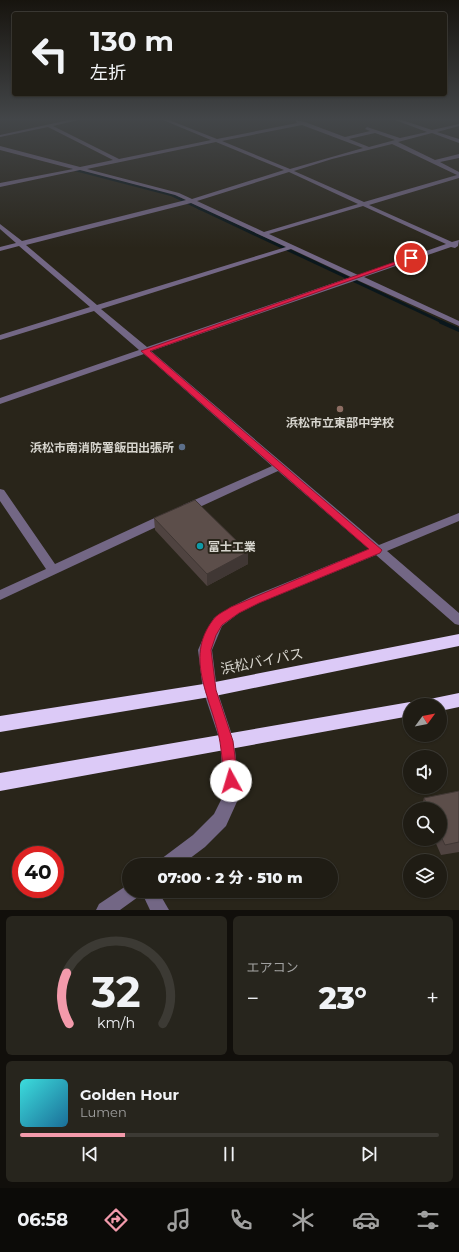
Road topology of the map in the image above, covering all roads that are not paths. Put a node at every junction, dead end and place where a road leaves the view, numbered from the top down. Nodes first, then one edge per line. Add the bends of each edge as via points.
1 (56, 162) edge
2 (105, 162) edge
3 (269, 162) edge
4 (315, 162) edge
5 (435, 162) edge
6 (77, 168) junction
7 (288, 170) junction
8 (459, 175) edge
9 (0, 185) edge
10 (191, 201) junction
11 (363, 204) junction
12 (0, 226) edge
13 (262, 234) junction
14 (21, 244) junction
15 (457, 245) edge
16 (291, 247) junction
17 (0, 249) edge
18 (357, 277) junction
19 (95, 309) junction
20 (459, 324) edge
21 (0, 338) edge
22 (145, 351) junction
23 (0, 401) edge
24 (280, 466) junction
25 (0, 492) edge
26 (459, 517) edge
27 (376, 550) junction
28 (53, 570) junction
29 (0, 595) edge
30 (459, 620) edge
31 (459, 640) edge
32 (210, 690) junction
33 (459, 700) edge
34 (447, 702) edge
35 (403, 710) edge
36 (0, 724) edge
37 (227, 741) junction
38 (0, 782) edge
39 (176, 858) edge
40 (122, 898) edge
41 (153, 898) edge
42 (105, 910) edge
43 (160, 910) edge

1 - 6 street
2 - 6 street
3 - 7 street
4 - 7 street
5 - 8 street
6 - 9 street
6 - 10 street via 177,194
7 - 10 street
7 - 11 street
8 - 11 street
10 - 13 street
10 - 14 street
11 - 13 street
11 - 15 street
12 - 14 street
13 - 16 street
14 - 17 street
14 - 19 street
15 - 18 street
16 - 18 street
16 - 19 street
18 - 20 street
18 - 22 street
19 - 21 street
19 - 22 street
22 - 23 street
22 - 24 street
24 - 27 street
24 - 28 street
25 - 28 street
26 - 27 street
27 - 30 street
27 - 32 street via 255,600 218,622 205,650
28 - 29 street
31 - 32 highway, 浜松バイパス
32 - 36 highway, 浜松バイパス
32 - 37 street
33 - 34 highway
35 - 37 highway
37 - 38 highway
37 - 39 street via 232,795 220,820 199,841
40 - 42 street
41 - 43 street

